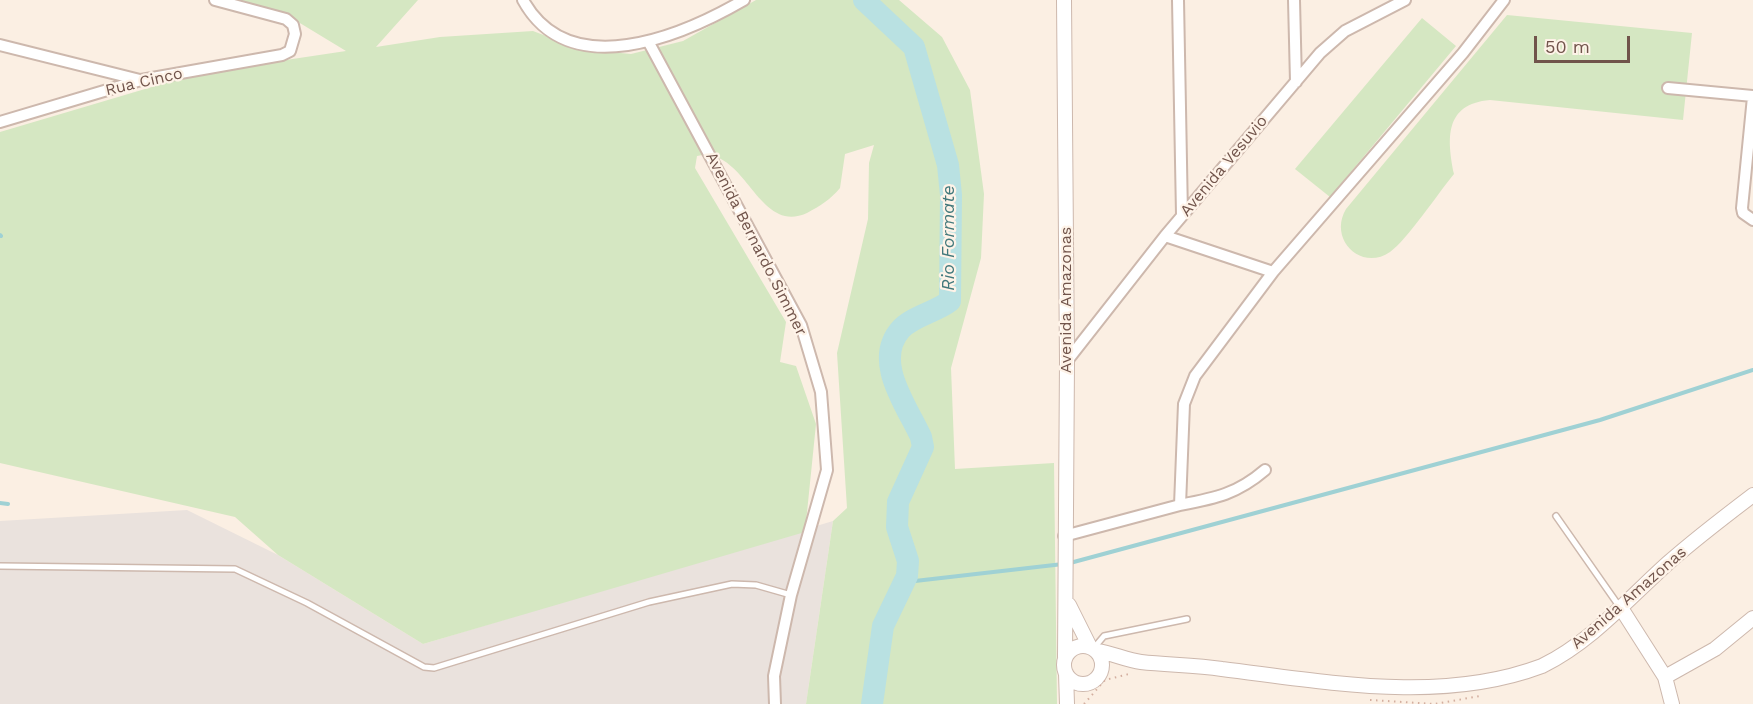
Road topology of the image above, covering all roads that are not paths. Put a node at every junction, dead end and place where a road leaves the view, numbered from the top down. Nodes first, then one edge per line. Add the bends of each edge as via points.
1 (215, 0) edge
2 (523, 0) edge
3 (744, 0) edge
4 (1064, 0) edge
5 (1178, 0) edge
6 (1294, 0) edge
7 (1405, 0) edge
8 (1503, 0) edge
9 (648, 41) junction
10 (0, 45) edge
11 (141, 80) junction
12 (1296, 82) junction
13 (1668, 88) dead end
14 (1753, 97) edge
15 (0, 122) edge
16 (1182, 215) junction
17 (1753, 220) edge
18 (1165, 236) junction
19 (1273, 272) junction
20 (1067, 361) junction
21 (1265, 470) dead end
22 (1753, 495) edge
23 (1180, 505) junction
24 (1556, 516) dead end
25 (1064, 536) junction
26 (0, 566) edge
27 (791, 595) junction
28 (1067, 601) junction
29 (1622, 608) junction
30 (1753, 618) edge
31 (1187, 619) dead end
32 (1093, 649) junction
33 (1065, 657) junction
34 (1138, 661) junction
35 (1066, 673) junction
36 (1099, 675) junction
37 (1665, 677) junction
38 (1085, 684) junction
39 (775, 704) edge
40 (1067, 704) edge
41 (1073, 704) edge
42 (1672, 704) edge

1 - 11 street, Rua Cinco via 286,19 295,34 290,51 282,56
2 - 9 street via 534,18 565,40 618,46
3 - 9 street via 707,22
4 - 20 street, Avenida Amazonas
5 - 16 street
6 - 12 street
7 - 12 street, Avenida Vesuvio via 1345,31
8 - 19 street via 1463,53
9 - 27 street, Avenida Bernardo Simmer via 801,326 821,392 827,470
10 - 11 street
11 - 15 street, Rua Cinco
12 - 16 street, Avenida Vesuvio
13 - 14 street
14 - 17 street via 1742,207 1743,213
16 - 18 street, Avenida Vesuvio
18 - 19 street
18 - 20 street, Avenida Vesuvio
19 - 23 street via 1196,376 1184,404
20 - 25 street, Avenida Amazonas
21 - 23 street via 1231,494
22 - 29 street, Avenida Amazonas via 1669,563
23 - 25 street
24 - 29 lane
25 - 28 street, Avenida Amazonas
26 - 27 lane via 235,569 307,603 423,667 434,668 649,602 732,584 756,585
27 - 39 street, Avenida Bernardo Simmer via 774,676
28 - 32 street, Avenida Amazonas
28 - 33 street, Avenida Amazonas
29 - 34 street, Avenida Amazonas via 1543,666 1516,678 1449,693 1389,693 1221,668
29 - 37 street
30 - 37 street via 1715,649
31 - 32 lane via 1104,636
32 - 33 street via 1075,647
32 - 34 street, Avenida Amazonas
32 - 36 street via 1102,662
33 - 35 street
34 - 36 street, Avenida Amazonas
35 - 38 street via 1074,682
35 - 40 street
36 - 38 street
37 - 42 street
38 - 41 street

